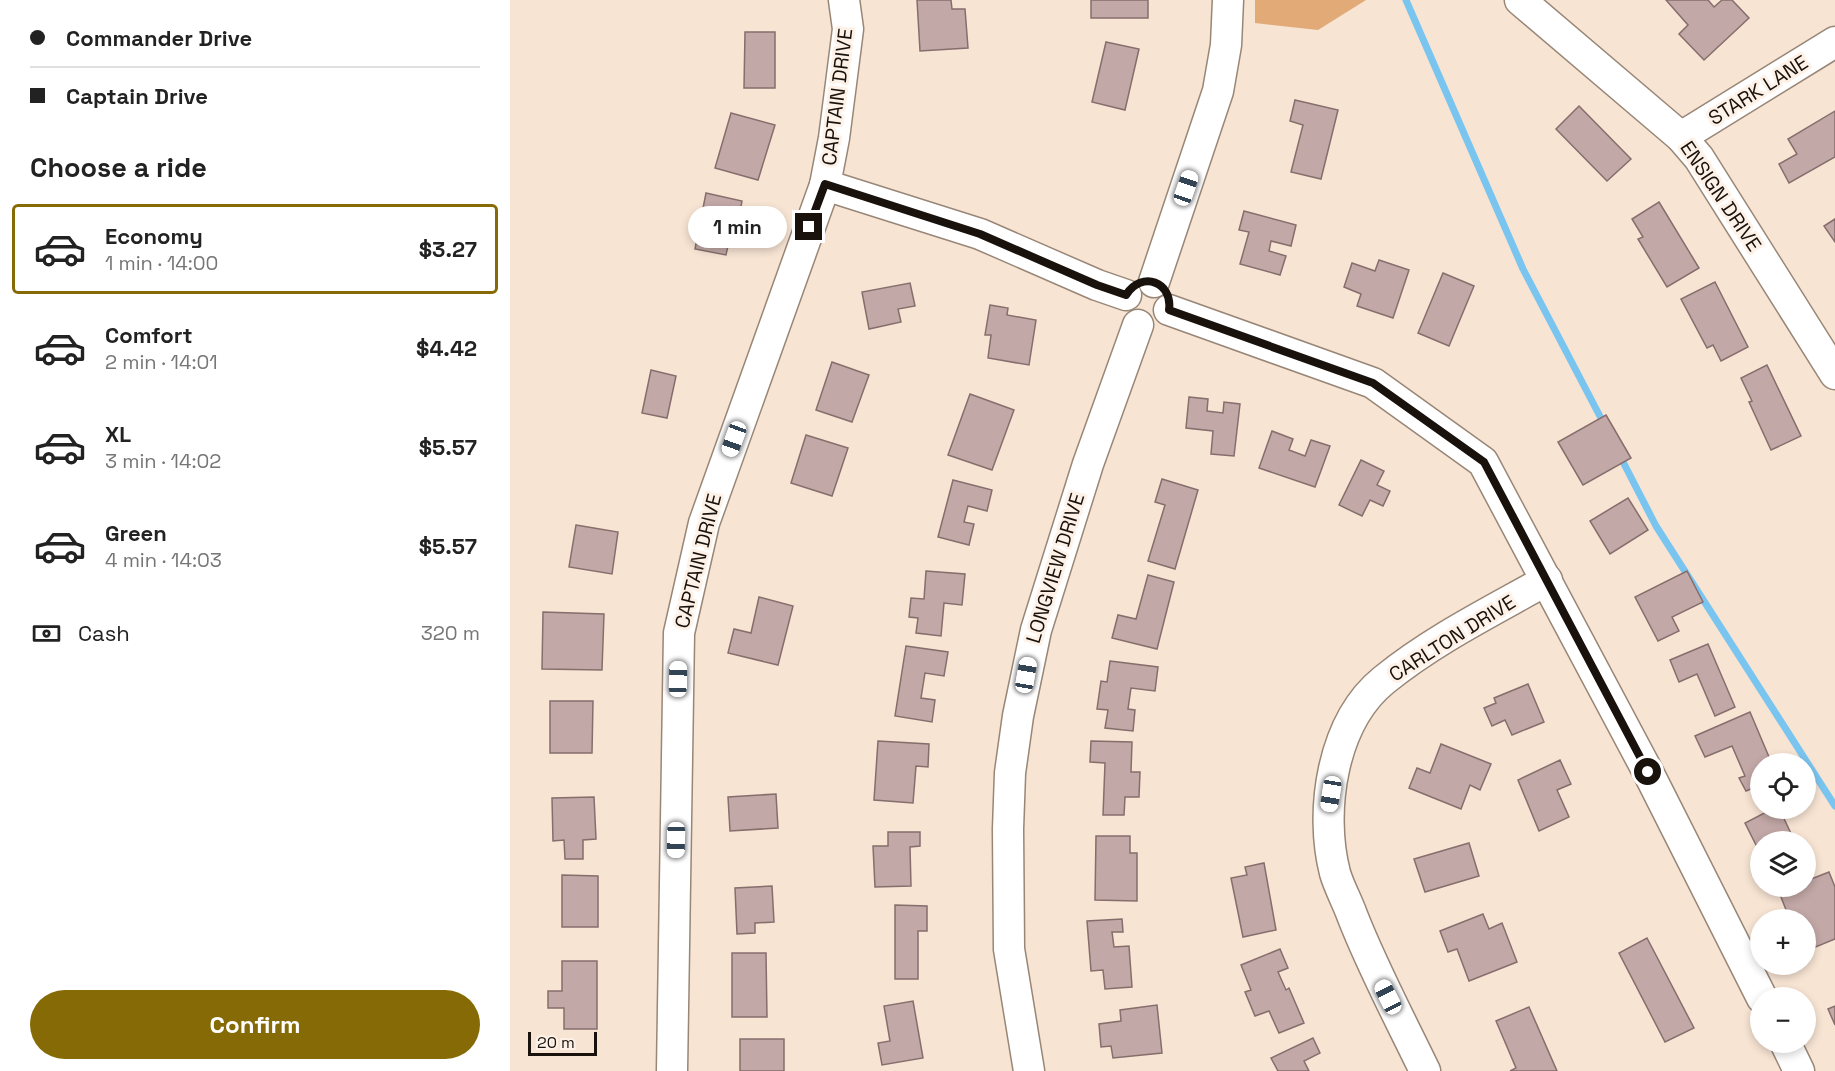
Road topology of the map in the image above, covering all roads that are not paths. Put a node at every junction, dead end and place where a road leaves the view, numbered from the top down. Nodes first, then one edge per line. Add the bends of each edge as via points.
1 (844, 0) edge
2 (1228, 0) edge
3 (1520, 0) edge
4 (1835, 42) edge
5 (1681, 137) junction
6 (825, 184) junction
7 (1154, 282) junction
8 (1126, 295) junction
9 (1169, 310) junction
10 (1138, 324) junction
11 (1835, 374) edge
12 (1547, 580) junction
13 (1756, 987) edge
14 (1790, 1053) edge
15 (672, 1071) edge
16 (1029, 1071) edge
17 (1425, 1071) edge
18 (1799, 1071) edge

1 - 6 street, CAPTAIN DRIVE via 848,30
2 - 7 street via 1218,91
3 - 5 street, ENSIGN DRIVE
4 - 5 street, STARK LANE
5 - 11 street, ENSIGN DRIVE via 1699,158
6 - 8 street via 980,234
6 - 15 street, CAPTAIN DRIVE via 704,524 679,633
7 - 8 street via 1141,282
7 - 9 street via 1166,290
8 - 10 street via 1125,309
9 - 10 street via 1166,317 1153,325
9 - 12 street via 1373,383 1484,462
10 - 16 street, LONGVIEW DRIVE via 1088,464 1036,630 1018,716 1010,784 1009,949
12 - 13 street
12 - 17 street, CARLTON DRIVE via 1438,643 1383,681 1356,710 1336,756 1328,813 1335,873 1370,960
14 - 18 street

